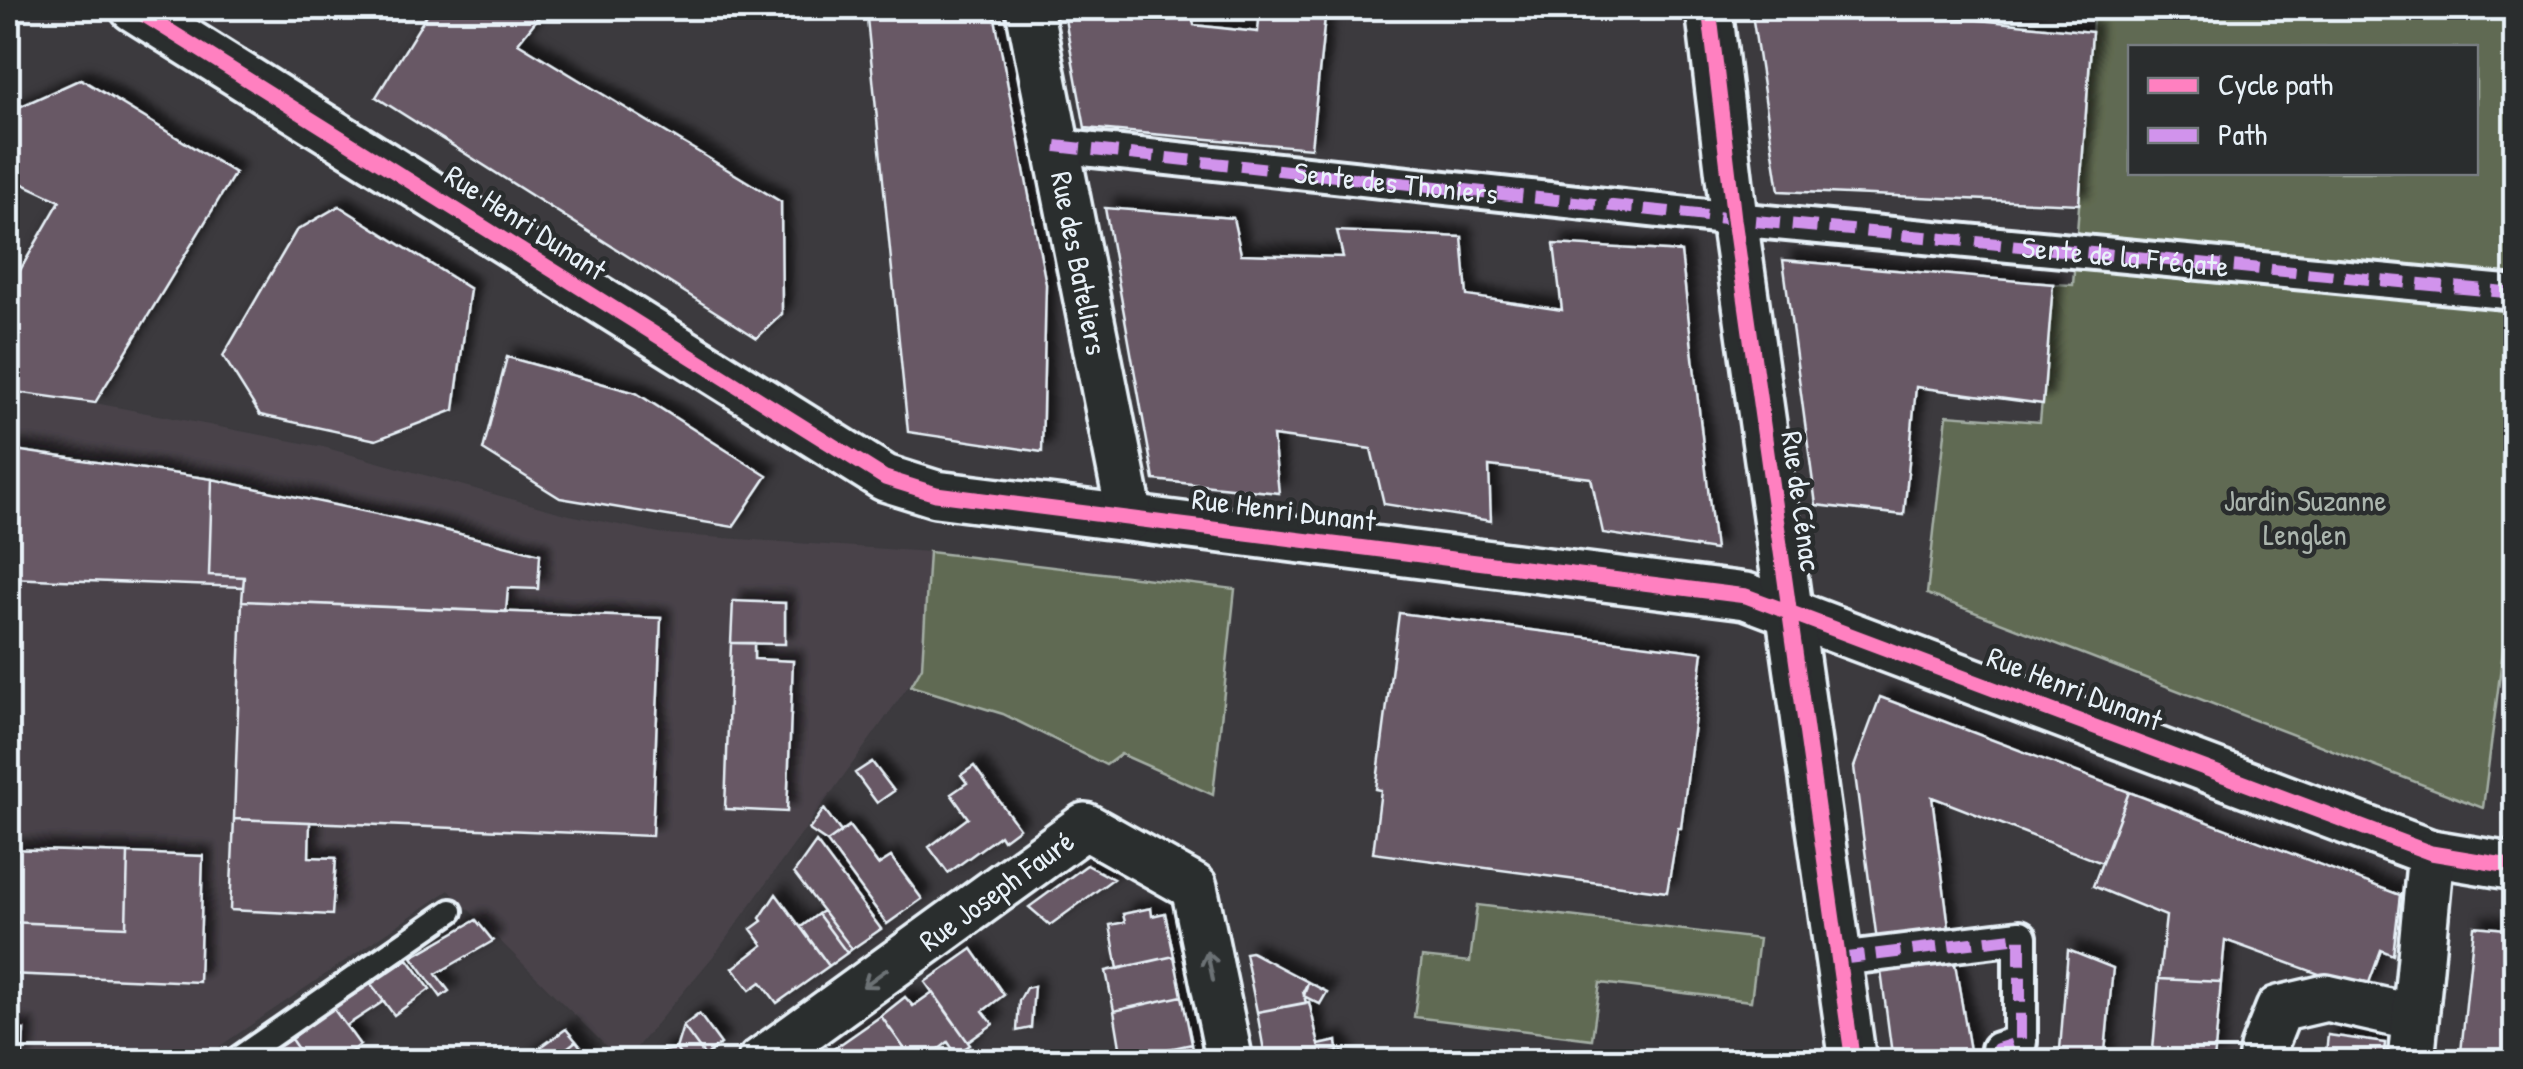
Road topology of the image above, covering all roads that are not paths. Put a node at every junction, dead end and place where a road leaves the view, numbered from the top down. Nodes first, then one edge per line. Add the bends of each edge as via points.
1 (133, 8) edge
2 (1029, 8) edge
3 (1709, 8) edge
4 (1056, 146) junction
5 (1734, 219) junction
6 (2516, 293) edge
7 (1130, 517) junction
8 (1790, 610) junction
9 (2431, 853) junction
10 (2516, 867) edge
11 (451, 910) dead end
12 (1839, 959) junction
13 (2413, 1040) edge
14 (234, 1062) edge
15 (760, 1062) edge
16 (1230, 1062) edge
17 (1853, 1062) edge
18 (1999, 1062) edge
19 (2261, 1062) edge

1 - 7 street, Rue Henri Dunant via 885,478 936,494
2 - 4 street, Rue des Bateliers
3 - 5 street, Rue de Cénac
4 - 5 street, Sente des Thoniers
4 - 7 street, Rue des Bateliers
5 - 6 street, Sente de la Frégate
5 - 8 street, Rue de Cénac
7 - 8 street, Rue Henri Dunant via 1746,596
8 - 9 street, Rue Henri Dunant
8 - 12 street, Rue de Cénac
9 - 10 street, Rue Henri Dunant
9 - 13 street
11 - 14 lane
12 - 17 street, Rue de Cénac
12 - 18 street via 2020,938 2020,1042 1998,1048
13 - 19 street via 2326,998 2280,1010
16 -> 15 street, Rue Joseph Fauré via 1194,887 1084,826

